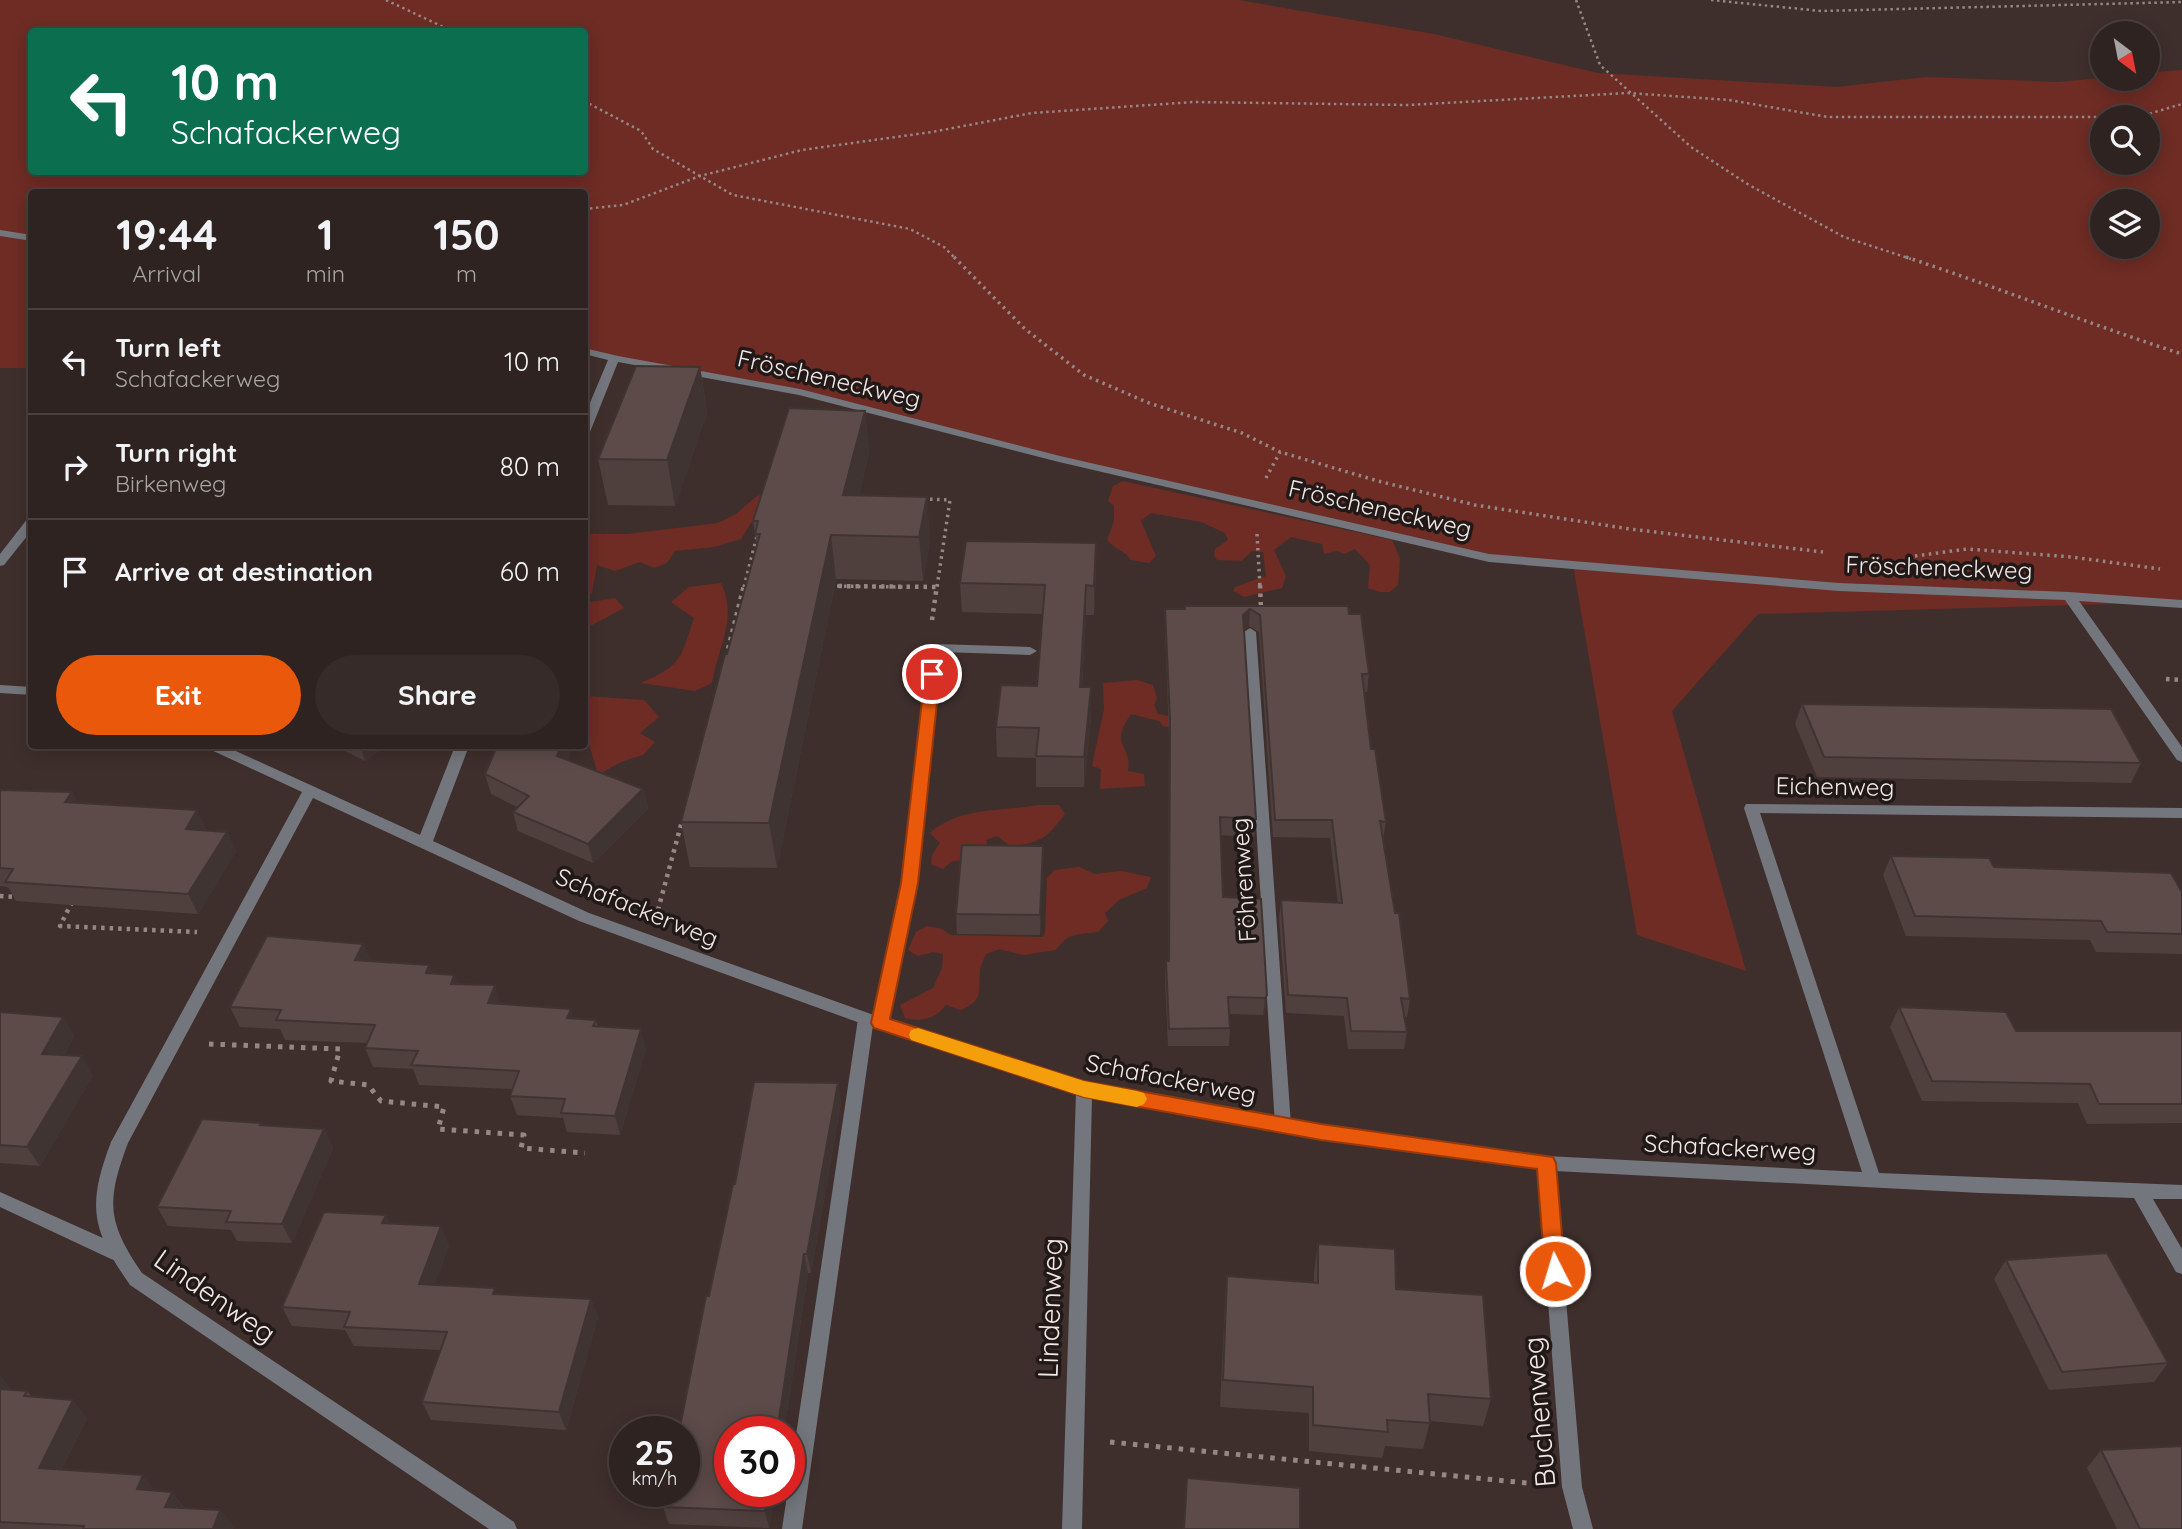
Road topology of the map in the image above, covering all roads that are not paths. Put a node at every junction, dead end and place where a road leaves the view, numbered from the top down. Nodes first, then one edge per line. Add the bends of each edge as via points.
1 (0, 233) edge
2 (28, 237) edge
3 (588, 352) edge
4 (614, 358) junction
5 (588, 418) edge
6 (28, 526) edge
7 (0, 562) edge
8 (2069, 596) junction
9 (2182, 604) edge
10 (1250, 632) edge
11 (1030, 651) dead end
12 (0, 689) edge
13 (28, 691) edge
14 (221, 749) edge
15 (461, 749) edge
16 (2182, 757) edge
17 (311, 789) junction
18 (2182, 813) edge
19 (425, 842) junction
20 (873, 1021) junction
21 (1084, 1089) junction
22 (1283, 1125) junction
23 (1546, 1163) junction
24 (1873, 1180) junction
25 (2138, 1190) junction
26 (2182, 1192) edge
27 (0, 1199) edge
28 (117, 1253) junction
29 (2182, 1266) edge
30 (507, 1529) edge
31 (792, 1529) edge
32 (1072, 1529) edge
33 (1583, 1529) edge

1 - 2 street
3 - 4 street, Fröscheneckweg
4 - 5 street
4 - 8 street, Fröscheneckweg via 800,392 1059,459 1489,558 1839,587
6 - 7 street
8 - 9 street, Fröscheneckweg
8 - 16 street
10 - 22 street, Föhrenweg
11 - 20 street via 935,648 909,883
12 - 13 street
14 - 17 street, Schafackerweg
15 - 19 street
17 - 19 street, Schafackerweg
17 - 28 street, Lindenweg via 120,1142 107,1174 103,1203 107,1233
18 - 24 street, Eichenweg via 1751,808
19 - 20 street, Schafackerweg via 583,917
20 - 21 street, Schafackerweg
20 - 31 street
21 - 22 street, Schafackerweg
21 - 32 street, Lindenweg
22 - 23 street, Schafackerweg
23 - 24 street, Schafackerweg
23 - 33 street, Buchenweg via 1572,1488
24 - 25 street, Schafackerweg
25 - 26 street, Schafackerweg
25 - 29 street
27 - 28 street
28 - 30 street, Lindenweg via 136,1279

